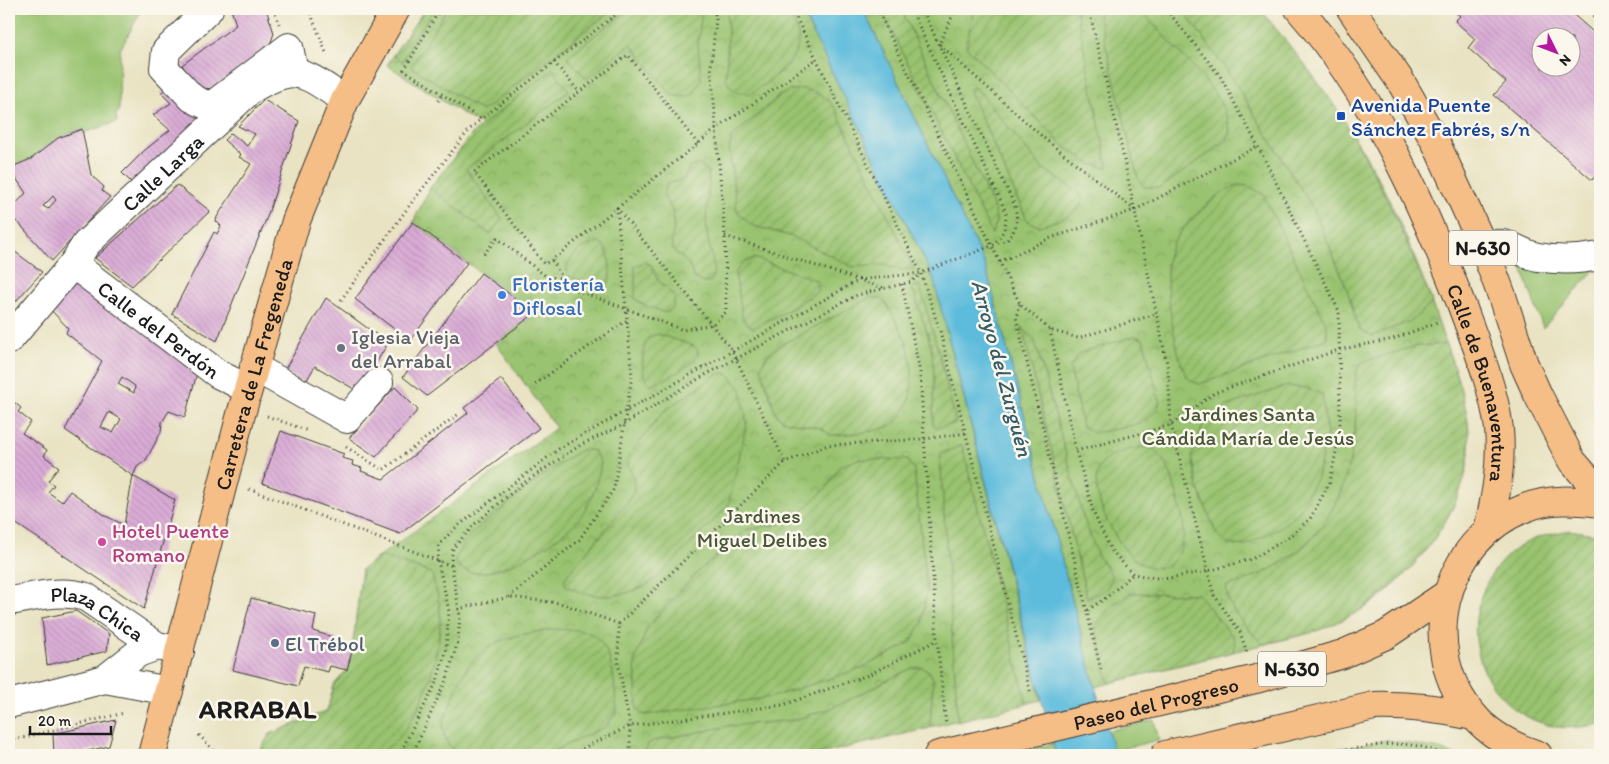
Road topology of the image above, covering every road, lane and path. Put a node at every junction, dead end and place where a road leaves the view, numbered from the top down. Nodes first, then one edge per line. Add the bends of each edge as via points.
1 (21, 9) edge
2 (209, 9) edge
3 (274, 9) edge
4 (396, 9) edge
5 (440, 9) edge
6 (623, 9) edge
7 (714, 9) edge
8 (792, 9) edge
9 (877, 9) edge
10 (911, 9) edge
11 (922, 9) edge
12 (956, 9) edge
13 (1089, 9) edge
14 (1166, 9) edge
15 (1299, 9) edge
16 (1351, 9) edge
17 (1586, 9) edge
18 (9, 14) edge
19 (1600, 21) edge
20 (938, 44) junction
21 (288, 49) junction
22 (815, 60) junction
23 (554, 62) junction
24 (579, 92) junction
25 (442, 94) junction
26 (345, 100) junction
27 (438, 101) dead end
28 (482, 119) junction
29 (715, 130) junction
30 (698, 144) junction
31 (1258, 146) junction
32 (617, 208) junction
33 (1135, 210) junction
34 (725, 236) junction
35 (990, 246) junction
36 (1484, 248) junction
37 (484, 254) dead end
38 (1600, 256) edge
39 (552, 260) junction
40 (1000, 262) junction
41 (73, 264) junction
42 (921, 273) junction
43 (563, 278) junction
44 (859, 280) junction
45 (902, 284) junction
46 (884, 288) junction
47 (341, 300) dead end
48 (1020, 304) junction
49 (627, 310) junction
50 (1156, 314) junction
51 (628, 319) junction
52 (1443, 320) dead end
53 (713, 324) junction
54 (1050, 330) junction
55 (9, 340) edge
56 (732, 350) junction
57 (1338, 350) junction
58 (736, 358) junction
59 (251, 378) junction
60 (380, 382) dead end
61 (534, 384) dead end
62 (628, 408) junction
63 (626, 423) junction
64 (1170, 425) junction
65 (966, 433) junction
66 (925, 439) junction
67 (1076, 451) junction
68 (785, 462) junction
69 (246, 488) dead end
70 (1600, 493) edge
71 (1600, 503) edge
72 (1488, 530) junction
73 (438, 561) junction
74 (452, 566) junction
75 (1208, 571) junction
76 (1133, 574) junction
77 (1447, 594) junction
78 (509, 597) junction
79 (9, 601) edge
80 (458, 609) junction
81 (1088, 610) junction
82 (618, 624) junction
83 (937, 640) junction
84 (168, 649) junction
85 (1248, 653) dead end
86 (1102, 670) dead end
87 (105, 678) junction
88 (169, 690) junction
89 (1030, 691) dead end
90 (10, 705) edge
91 (124, 713) dead end
92 (1474, 716) junction
93 (630, 726) junction
94 (199, 735) dead end
95 (9, 741) edge
96 (943, 743) edge
97 (413, 753) edge
98 (152, 755) edge
99 (218, 755) edge
100 (399, 755) edge
101 (420, 755) edge
102 (569, 755) edge
103 (630, 755) edge
104 (1165, 755) edge
105 (1327, 755) edge
106 (1444, 755) edge
107 (1538, 755) edge

1 - 18 path
2 - 21 street via 166,51 164,68 192,98 210,107
3 - 21 path
4 - 26 main road, Carretera de La Fregeneda
5 - 25 path via 404,70
6 - 23 path
7 - 29 path via 716,19 711,66
8 - 22 path
9 - 35 path via 941,137
10 - 35 path via 1006,212 1006,226
11 - 20 path
12 - 20 path
13 - 33 path
14 - 31 path via 1220,76
15 - 72 main road, Calle de Buenaventura / N-630 via 1322,35 1402,162 1437,240 1478,348 1496,414 1500,455 1499,483
16 - 36 main road, Calle de Buenaventura / N-630 via 1401,82 1436,143
17 - 19 path
20 - 33 path via 1046,140
20 - 35 path via 1015,206 1016,230 1007,240
21 - 26 street via 313,80
21 - 41 street, Calle Larga via 273,76 250,90 86,244
22 - 29 path
22 - 42 path
23 - 24 path
23 - 28 path
24 - 30 path via 628,56
24 - 39 path via 474,172 544,264
25 - 27 path
25 - 28 path
26 - 59 main road, Carretera de La Fregeneda via 296,221
28 - 47 path via 469,130 418,194
29 - 30 path
29 - 34 path
30 - 32 path
31 - 33 path
31 - 57 path via 1339,311
32 - 39 path
32 - 49 path
32 - 53 path
33 - 40 path via 1048,239
33 - 50 path
34 - 44 path
34 - 53 path via 726,312
35 - 40 path
35 - 42 path
36 - 38 street via 1495,243 1507,244 1536,256 1570,261
36 - 70 main road, Calle de Buenaventura / N-630 via 1538,395 1572,461
37 - 43 path via 497,238 547,277
39 - 43 path
40 - 48 path
41 - 55 street, Calle Larga
41 - 59 street, Calle del Perdón via 218,374
42 - 44 path
42 - 45 path via 911,282
42 - 65 path via 940,331
43 - 49 path via 568,287
44 - 46 path
44 - 56 path
45 - 46 path
45 - 66 path via 920,373
46 - 58 path via 857,295
48 - 54 path
48 - 81 path via 1016,317
49 - 51 path
49 - 53 path via 683,330
50 - 54 path via 1078,338
50 - 64 path via 1168,368
51 - 61 path
51 - 62 path via 632,376
52 - 57 path via 1392,339
53 - 56 path
54 - 67 path
56 - 58 path
56 - 62 path
57 - 64 path via 1214,393
57 - 75 path via 1340,431 1330,482 1310,519 1252,559
58 - 63 path
58 - 68 path
59 - 60 street, Calle del Perdón via 347,419
59 - 84 main road, Carretera de La Fregeneda
62 - 63 path
62 - 73 path via 560,448 494,496 439,545
63 - 74 path via 582,444 522,484 476,523 453,548
63 - 78 path via 614,489 579,540
64 - 67 path
64 - 75 path
65 - 66 path
65 - 89 path
66 - 68 path via 828,445
66 - 83 path
67 - 76 path via 1094,514 1111,550
68 - 82 path
69 - 73 path
71 - 72 main road, N-630 via 1568,499 1526,508
72 - 77 main road, N-630 via 1462,559
73 - 74 path
73 - 100 path via 450,611 446,649 437,680
74 - 80 path
75 - 76 path via 1163,578
75 - 85 path via 1214,595 1240,632
76 - 81 path
77 - 92 main road, N-630 via 1442,626 1444,658 1455,689
77 - 96 main road, Paseo del Progreso / N-630 via 1386,635 1343,654 1256,679 1029,734
78 - 80 path
78 - 82 path via 560,604
79 - 84 street, Plaza Chica via 55,593 74,594 86,598
80 - 97 path via 458,641 447,678
81 - 86 path
82 - 93 path via 618,662
83 - 93 path via 868,675 783,705
83 - 96 path
84 - 87 street via 138,653
84 - 88 main road, Carretera de La Fregeneda
87 - 88 street
87 - 90 street
88 - 98 main road, Carretera de La Fregeneda
91 - 95 path
92 - 104 main road, N-630 via 1443,709 1374,706
92 - 107 main road, N-630 via 1493,734 1516,748
93 - 102 path
93 - 103 path
94 - 99 path
97 - 101 path
105 - 106 path via 1385,744 1409,745

